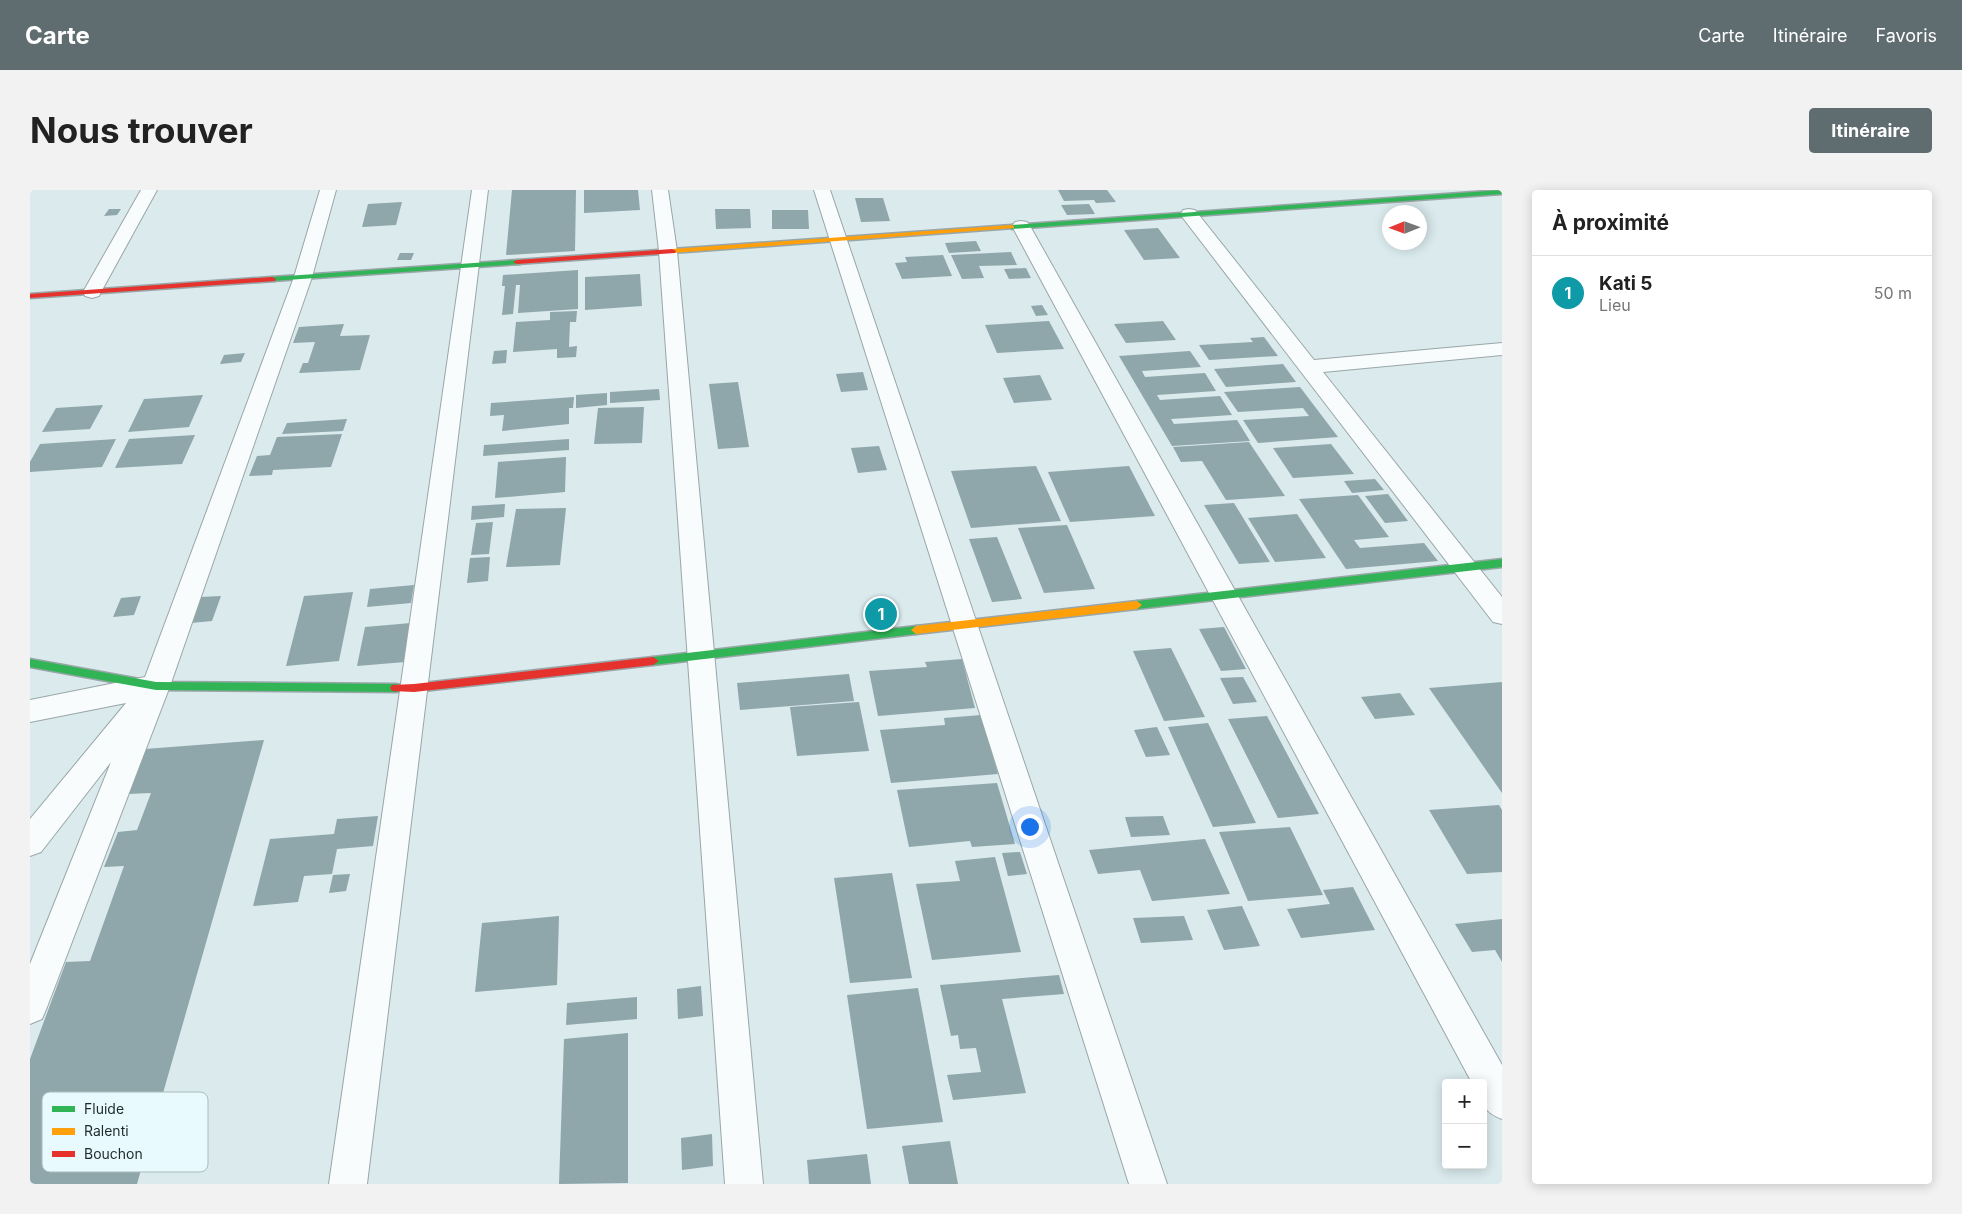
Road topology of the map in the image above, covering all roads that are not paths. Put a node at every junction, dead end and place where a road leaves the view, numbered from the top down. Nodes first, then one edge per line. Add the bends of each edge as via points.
1 (149, 190) edge
2 (328, 190) edge
3 (480, 190) edge
4 (660, 190) edge
5 (822, 190) edge
6 (1502, 192) edge
7 (1189, 214) junction
8 (1021, 226) junction
9 (838, 239) junction
10 (668, 251) junction
11 (470, 265) junction
12 (303, 277) junction
13 (92, 292) junction
14 (30, 296) edge
15 (1502, 349) edge
16 (1309, 367) junction
17 (1502, 563) edge
18 (1465, 568) junction
19 (1224, 595) junction
20 (1502, 615) edge
21 (965, 625) junction
22 (701, 656) junction
23 (30, 663) edge
24 (156, 686) junction
25 (414, 688) junction
26 (30, 711) edge
27 (30, 842) edge
28 (30, 1007) edge
29 (1502, 1102) edge
30 (348, 1184) edge
31 (744, 1184) edge
32 (1148, 1184) edge

1 - 13 street
2 - 12 street
3 - 11 street
4 - 10 street
5 - 9 street
6 - 7 street
7 - 8 street
7 - 16 street
8 - 9 street
8 - 19 street
9 - 10 street
9 - 21 street
10 - 11 street
10 - 22 street
11 - 12 street
11 - 25 street
12 - 13 street
12 - 24 street
13 - 14 street
15 - 16 street
16 - 18 street
17 - 18 street
18 - 19 street
18 - 20 street
19 - 21 street
19 - 29 street
21 - 22 street
21 - 32 street
22 - 25 street
22 - 31 street
23 - 24 street
24 - 25 street
24 - 26 street
24 - 27 street
24 - 28 street
25 - 30 street

